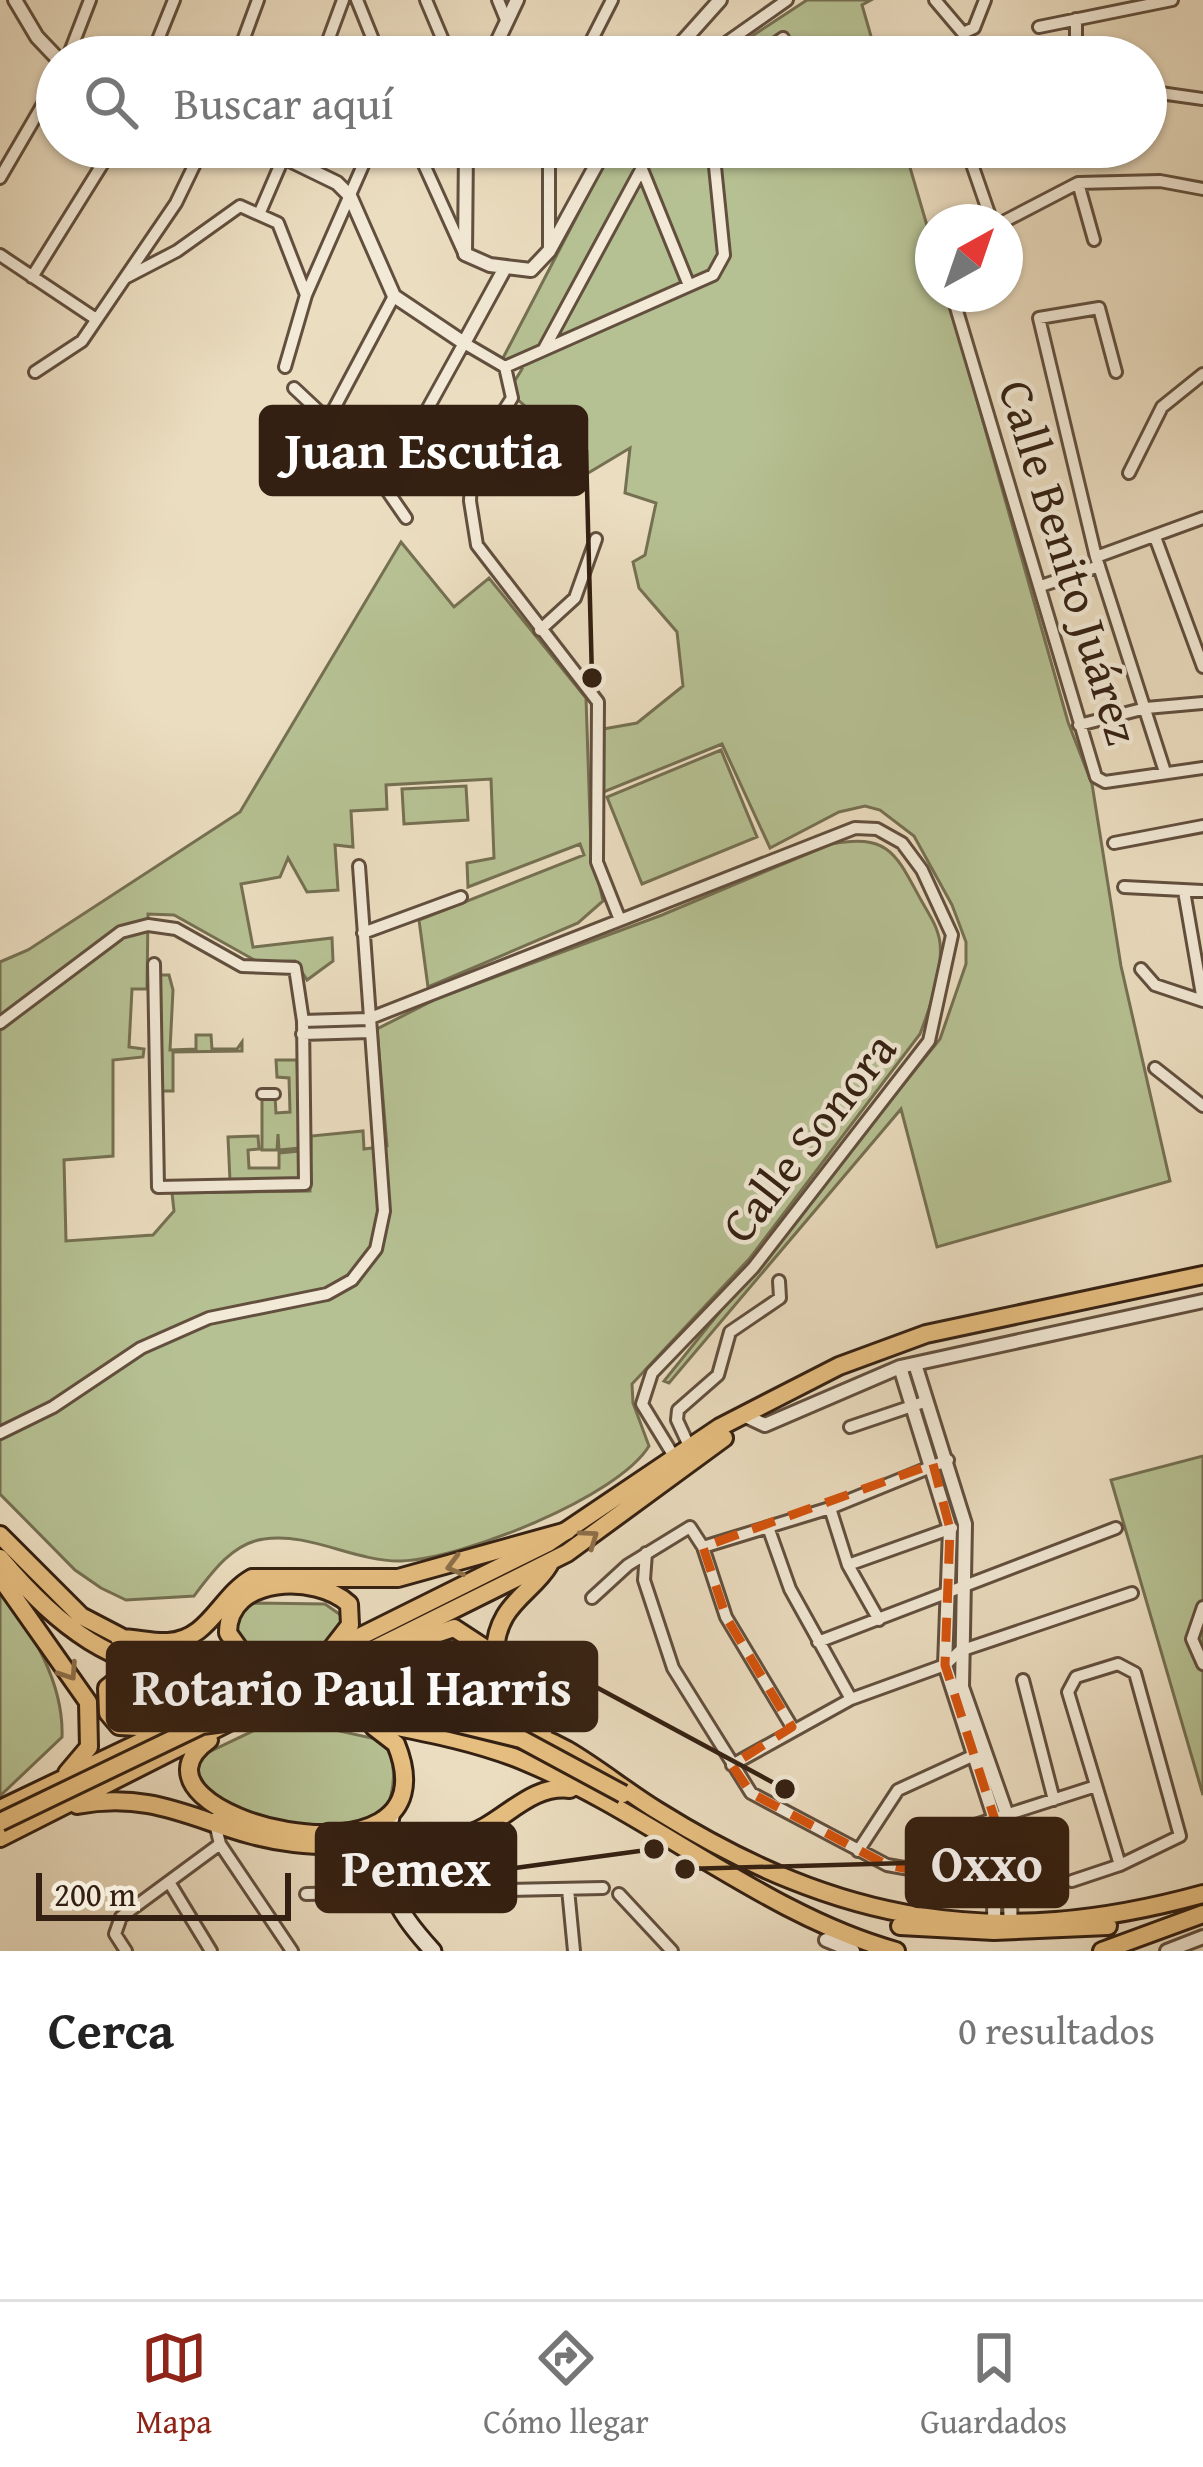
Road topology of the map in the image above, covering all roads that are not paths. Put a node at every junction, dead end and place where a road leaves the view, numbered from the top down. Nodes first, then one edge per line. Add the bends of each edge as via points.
1 (15, 0) edge
2 (90, 0) edge
3 (174, 0) edge
4 (258, 0) edge
5 (343, 0) edge
6 (357, 0) edge
7 (426, 0) edge
8 (497, 0) edge
9 (517, 0) edge
10 (612, 0) edge
11 (721, 0) edge
12 (787, 0) edge
13 (935, 0) edge
14 (985, 0) edge
15 (1172, 0) edge
16 (1103, 6) edge
17 (1076, 19) junction
18 (507, 22) junction
19 (1040, 27) dead end
20 (41, 36) edge
21 (76, 36) edge
22 (160, 36) edge
23 (245, 36) edge
24 (330, 36) edge
25 (372, 36) edge
26 (441, 36) edge
27 (500, 36) edge
28 (594, 36) edge
29 (688, 36) edge
30 (736, 36) edge
31 (1076, 36) edge
32 (1167, 91) edge
33 (1203, 99) edge
34 (36, 116) edge
35 (100, 168) edge
36 (192, 168) edge
37 (279, 168) edge
38 (314, 168) edge
39 (361, 168) edge
40 (426, 168) edge
41 (466, 168) edge
42 (548, 168) edge
43 (594, 168) edge
44 (642, 168) joint
45 (715, 168) edge
46 (974, 168) edge
47 (0, 178) edge
48 (1078, 183) junction
49 (1203, 189) edge
50 (350, 196) junction
51 (986, 204) edge
52 (260, 212) junction
53 (1023, 212) edge
54 (1094, 240) dead end
55 (465, 254) junction
56 (0, 255) edge
57 (545, 257) junction
58 (505, 268) junction
59 (32, 277) junction
60 (124, 278) junction
61 (688, 284) junction
62 (306, 296) junction
63 (394, 296) junction
64 (957, 312) edge
65 (96, 319) junction
66 (464, 343) junction
67 (544, 349) junction
68 (285, 367) dead end
69 (505, 367) junction
70 (35, 372) dead end
71 (1116, 372) dead end
72 (1203, 374) edge
73 (294, 388) dead end
74 (328, 420) junction
75 (1129, 473) dead end
76 (386, 484) junction
77 (406, 518) dead end
78 (1203, 518) edge
79 (1155, 537) junction
80 (596, 539) dead end
81 (1097, 561) junction
82 (1041, 586) junction
83 (540, 630) junction
84 (1203, 667) edge
85 (1203, 704) edge
86 (1146, 708) junction
87 (1079, 724) junction
88 (1203, 768) edge
89 (1165, 772) junction
90 (1203, 826) edge
91 (1114, 843) dead end
92 (359, 866) dead end
93 (1124, 887) dead end
94 (1184, 891) junction
95 (1203, 891) edge
96 (460, 897) dead end
97 (620, 920) junction
98 (363, 933) junction
99 (1198, 956) edge
100 (154, 964) dead end
101 (1141, 969) dead end
102 (1203, 1001) edge
103 (0, 1023) edge
104 (369, 1026) junction
105 (302, 1028) junction
106 (1155, 1068) dead end
107 (262, 1094) dead end
108 (275, 1094) dead end
109 (1203, 1106) edge
110 (1203, 1275) edge
111 (779, 1281) dead end
112 (1203, 1301) edge
113 (908, 1366) junction
114 (927, 1401) junction
115 (911, 1404) junction
116 (744, 1419) junction
117 (3, 1427) edge
118 (850, 1427) dead end
119 (682, 1453) junction
120 (941, 1462) junction
121 (830, 1508) junction
122 (958, 1526) junction
123 (768, 1527) junction
124 (1116, 1528) dead end
125 (567, 1531) junction
126 (0, 1534) edge
127 (703, 1547) junction
128 (646, 1553) junction
129 (0, 1558) edge
130 (549, 1564) junction
131 (848, 1565) junction
132 (0, 1577) edge
133 (964, 1582) junction
134 (1132, 1593) dead end
135 (948, 1596) junction
136 (592, 1598) dead end
137 (1203, 1607) edge
138 (879, 1620) junction
139 (119, 1638) junction
140 (818, 1642) junction
141 (960, 1651) junction
142 (332, 1660) junction
143 (1203, 1664) edge
144 (946, 1665) junction
145 (258, 1672) junction
146 (170, 1676) junction
147 (1023, 1680) dead end
148 (851, 1699) junction
149 (225, 1704) junction
150 (431, 1707) junction
151 (244, 1715) junction
152 (339, 1715) junction
153 (792, 1727) junction
154 (568, 1751) junction
155 (979, 1752) junction
156 (732, 1765) junction
157 (55, 1784) junction
158 (1096, 1786) junction
159 (582, 1789) junction
160 (620, 1796) junction
161 (1054, 1800) junction
162 (0, 1808) edge
163 (58, 1809) junction
164 (215, 1816) junction
165 (391, 1816) junction
166 (1001, 1817) junction
167 (656, 1820) junction
168 (0, 1822) edge
169 (370, 1829) junction
170 (0, 1835) edge
171 (386, 1840) junction
172 (220, 1844) junction
173 (858, 1851) junction
174 (1120, 1865) junction
175 (922, 1875) junction
176 (1072, 1881) dead end
177 (169, 1882) junction
178 (994, 1885) junction
179 (1010, 1886) junction
180 (568, 1888) junction
181 (603, 1888) dead end
182 (306, 1894) dead end
183 (390, 1894) junction
184 (619, 1894) dead end
185 (1203, 1894) edge
186 (1203, 1914) edge
187 (1138, 1924) junction
188 (1003, 1931) junction
189 (831, 1934) edge
190 (1203, 1936) edge
191 (666, 1949) edge
192 (126, 1951) edge
193 (211, 1951) edge
194 (292, 1951) edge
195 (433, 1951) edge
196 (574, 1951) edge
197 (853, 1951) edge
198 (896, 1951) edge
199 (1102, 1951) edge
200 (1167, 1951) edge

1 - 20 street
2 - 21 street
3 - 22 street
4 - 23 street
5 - 24 street
6 - 25 street
7 - 26 street
8 - 18 street
9 - 18 street
10 - 28 street
11 - 29 street
12 - 30 street
13 - 14 street via 963,33 974,28
15 - 16 street
16 - 17 street
17 - 19 street
17 - 31 street
18 - 27 street
32 - 33 street
34 - 47 street
35 - 59 street
36 - 60 street
37 - 52 street
38 - 50 street
39 - 50 street
40 - 55 street
41 - 55 street
42 - 57 street
43 - 57 street
44 - 61 street
44 - 67 street
45 - 61 street via 724,255 713,275
46 - 51 street
48 - 49 street
48 - 53 street
48 - 54 street
50 - 62 street
50 - 63 street
52 - 60 street via 239,206
52 - 62 street via 278,223
55 - 58 street
56 - 59 street
57 - 58 street via 531,270
58 - 66 street
59 - 65 street
60 - 65 street
61 - 67 street
62 - 68 street
63 - 66 street
63 - 74 street
64 - 82 street, Calle Benito Juárez
65 - 70 street via 82,341
66 - 69 street
66 - 76 street
67 - 69 street
69 - 83 street via 512,398 472,460 470,501 477,545
71 - 81 street via 1100,308 1039,318
72 - 75 street via 1162,407
73 - 74 street
74 - 76 street
76 - 77 street
78 - 79 street
79 - 81 street
79 - 84 street
80 - 83 street via 575,598
81 - 82 street
81 - 86 street
82 - 87 street, Calle Benito Juárez
83 - 97 street via 598,702 597,862
85 - 86 street
86 - 87 street
86 - 89 street
87 - 89 street, Calle Benito Juárez via 1100,781
88 - 89 street
90 - 91 street
92 - 98 street
93 - 94 street
94 - 95 street
94 - 99 street
96 - 98 street
97 - 104 street, Calle Sonora
97 - 119 street, Calle Sonora via 855,828 878,829 902,842 952,935 929,1041 753,1268 652,1372 642,1404 652,1428
98 - 104 street
99 - 102 street
100 - 105 street via 158,1187 305,1184
101 - 102 street via 1154,985
103 - 105 street via 121,932 148,925 176,929 242,966 295,968
104 - 105 street, Calle Sonora
104 - 117 street via 384,1211 376,1250 352,1280 327,1294 209,1318
106 - 109 street
107 - 108 street
110 - 116 main road via 926,1334 839,1366
111 - 119 street via 780,1298 730,1332 718,1375 678,1410
112 - 113 street
113 - 114 street
113 - 115 street
113 - 116 street via 777,1422
114 - 115 street
114 - 120 street
115 - 118 street
115 - 120 street
116 - 119 main road
130 -> 116 main road
119 - 125 main road
120 - 121 street
120 - 122 street
121 - 123 street
121 - 131 street
122 - 131 street
122 - 133 street
122 - 135 street
123 - 127 street
123 - 140 street
124 - 133 street
125 -> 139 main road via 398,1578 252,1579 199,1633 166,1643
125 - 142 main road
126 - 139 main road via 81,1616
127 - 128 street via 684,1527
127 - 153 street via 726,1617
128 - 136 street
128 - 156 street via 644,1580 673,1668
129 - 146 main road via 69,1631
130 - 142 main road
130 - 154 main road via 507,1612 497,1657 518,1712
131 - 138 street
132 -> 157 main road via 91,1712 89,1747
133 - 135 street
133 - 141 street
134 - 141 street
135 - 138 street
135 - 144 street
137 - 143 street via 1192,1639
138 - 140 street
139 - 145 main road
140 - 148 street
141 - 144 street
141 - 155 street
142 - 145 main road via 352,1619 344,1599 317,1589 258,1589 228,1623 235,1648
142 - 149 main road
142 - 150 main road via 385,1656 446,1628 461,1630 487,1655 486,1685 465,1705
142 - 151 main road
144 - 148 street
144 - 155 street
145 - 150 main road, bridge
146 - 149 main road via 115,1678 105,1696 112,1719 126,1728
146 - 152 main road, bridge
147 - 161 street
148 - 153 street
149 - 157 main road
150 - 154 main road via 506,1724
151 - 163 main road
151 - 164 main road via 189,1763 193,1791
152 - 159 main road via 443,1736
152 - 165 main road via 397,1744 404,1793
153 - 156 street
154 - 167 main road
155 - 166 street
155 - 173 street via 898,1790
156 - 173 street via 751,1792
157 - 162 main road
158 - 161 street
158 - 174 street
158 - 174 street via 1070,1684 1128,1665 1180,1836
159 - 167 main road
159 - 171 main road via 540,1792 474,1833
160 - 167 main road
160 - 168 main road, bridge via 521,1739 398,1709 340,1707 202,1725
160 - 170 main road, bridge via 512,1745 350,1715 202,1735
161 - 166 street
163 - 164 main road via 128,1798
163 - 170 main road
164 - 169 main road via 302,1832
164 - 171 main road via 293,1843
164 - 172 street
165 - 169 main road
165 - 171 main road
166 - 175 street via 940,1842
166 - 178 street
166 - 179 street
167 - 189 main road
169 - 171 main road
171 - 183 main road
172 - 177 street
172 - 194 street
173 - 175 street
174 - 176 street
175 - 178 street
177 - 192 street via 115,1925
177 - 193 street
178 - 179 street
178 - 188 street
179 - 188 street
180 - 181 street
180 - 183 street
180 - 196 street
182 - 183 street
183 - 195 main road
184 - 191 street
185 - 187 main road
186 - 199 main road
187 - 188 main road
187 - 189 main road via 1041,1947
188 - 189 main road
189 - 197 street
189 - 198 main road
190 - 200 street

